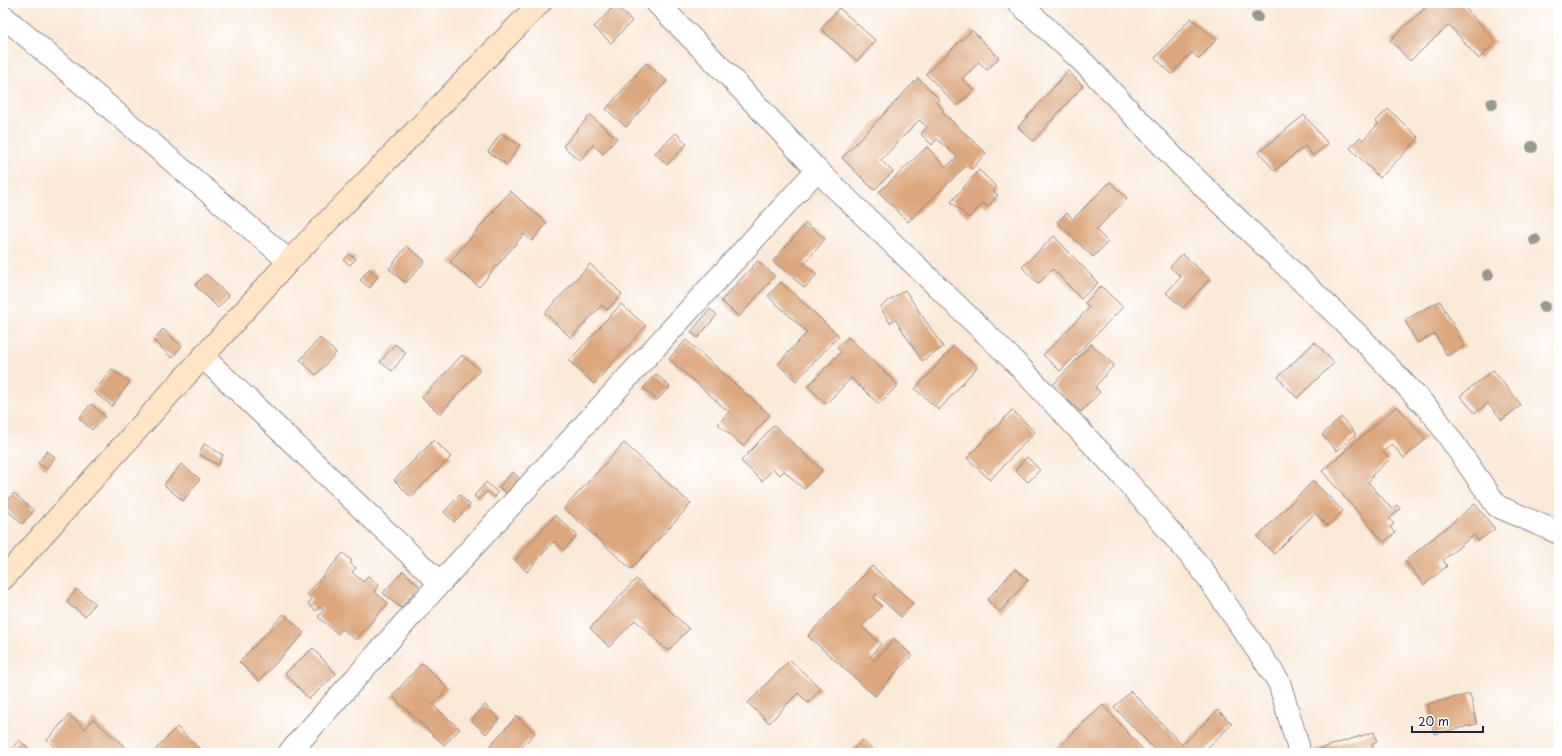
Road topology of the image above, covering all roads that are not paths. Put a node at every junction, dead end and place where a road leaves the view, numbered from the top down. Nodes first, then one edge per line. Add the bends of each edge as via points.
1 (540, 3) edge
2 (657, 3) edge
3 (1019, 3) edge
4 (3, 16) edge
5 (818, 170) junction
6 (289, 261) junction
7 (203, 357) junction
8 (1559, 533) edge
9 (3, 579) edge
10 (440, 583) junction
11 (289, 753) edge
12 (1298, 753) edge

1 - 6 main road
2 - 5 street
3 - 8 street via 1085,64 1178,162 1255,234 1433,414 1497,506
4 - 6 street
5 - 10 street
5 - 12 street via 1013,360 1120,473 1201,568 1279,682
6 - 7 main road
7 - 9 main road
7 - 10 street
10 - 11 street

